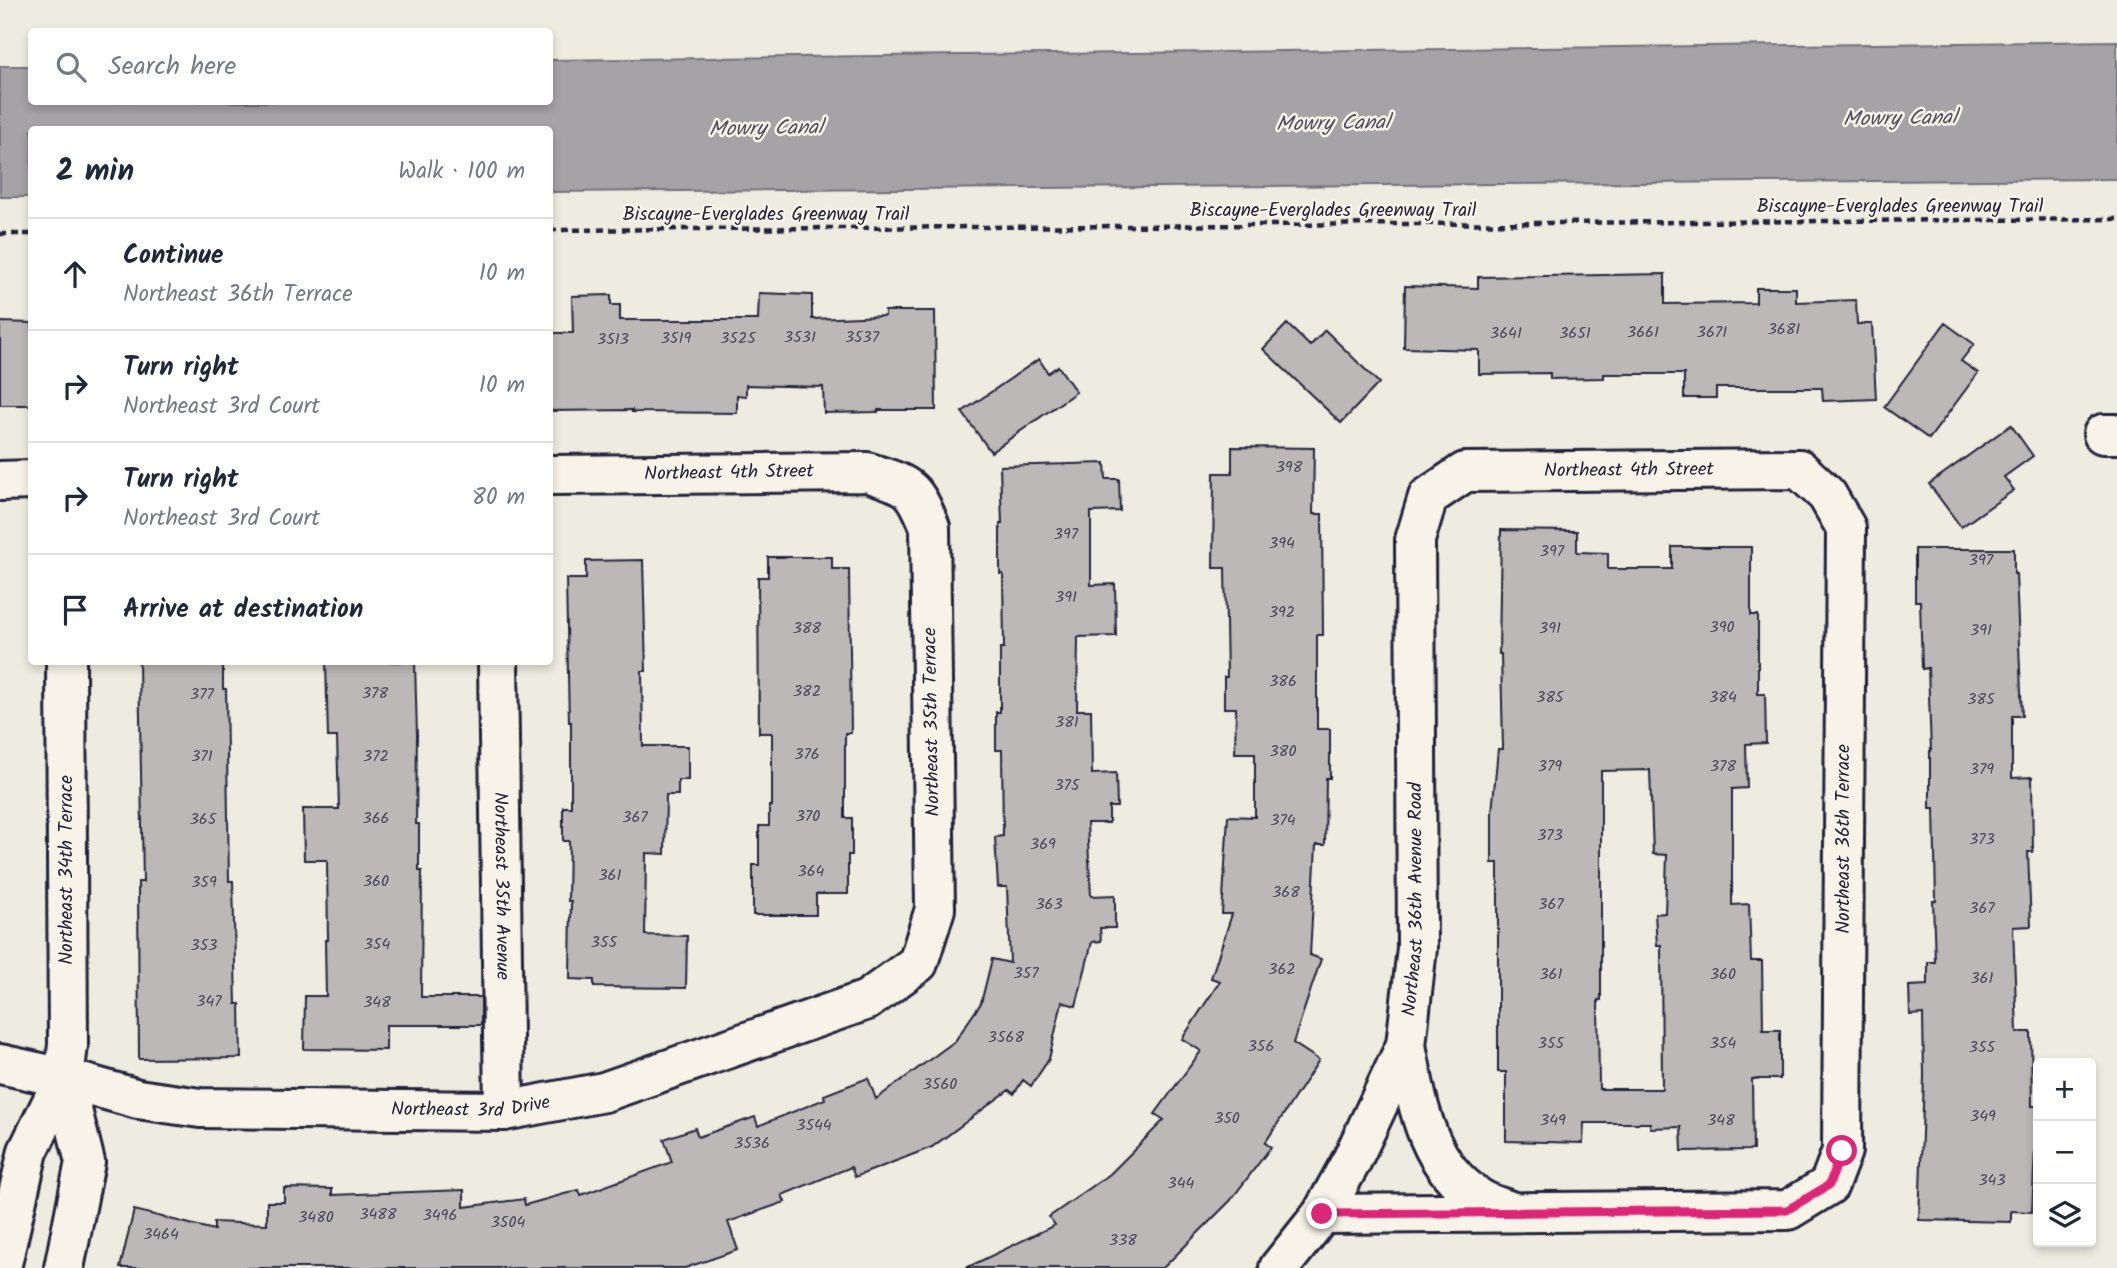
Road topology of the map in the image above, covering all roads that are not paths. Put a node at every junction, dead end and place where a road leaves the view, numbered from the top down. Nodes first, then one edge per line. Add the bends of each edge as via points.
1 (553, 475) edge
2 (28, 480) edge
3 (0, 481) edge
4 (906, 485) joint
5 (1827, 495) joint
6 (1428, 497) joint
7 (66, 665) edge
8 (498, 665) edge
9 (918, 963) joint
10 (1406, 1045) junction
11 (0, 1064) edge
12 (64, 1078) junction
13 (504, 1111) junction
14 (1515, 1213) junction
15 (1322, 1214) junction
16 (1, 1268) edge
17 (64, 1268) edge
18 (1279, 1268) edge

1 - 4 street, Northeast 4th Street via 867,472
2 - 3 street
4 - 9 street, Northeast 35th Terrace via 920,502 930,527 935,909
5 - 6 street, Northeast 4th Street via 1799,469 1785,469 1465,472
5 - 14 street, Northeast 36th Terrace via 1846,528 1842,1151 1829,1185 1787,1210
6 - 10 street, Northeast 36th Avenue Road via 1415,540 1417,948
7 - 12 street, Northeast 34th Terrace via 68,1045
8 - 13 street, Northeast 35th Avenue
9 - 13 street, Northeast 3rd Drive via 867,1000 604,1092
10 - 14 street via 1431,1143 1443,1165 1480,1199
10 - 15 street, Northeast 36th Avenue Road
11 - 12 street, Northeast 3rd Drive
12 - 13 street, Northeast 3rd Drive via 138,1099 200,1108
12 - 16 street, Northeast 34th Terrace via 28,1152
12 - 17 street, Northeast 34th Terrace via 85,1161
14 - 15 street
15 - 18 street, Northeast 36th Avenue Road

